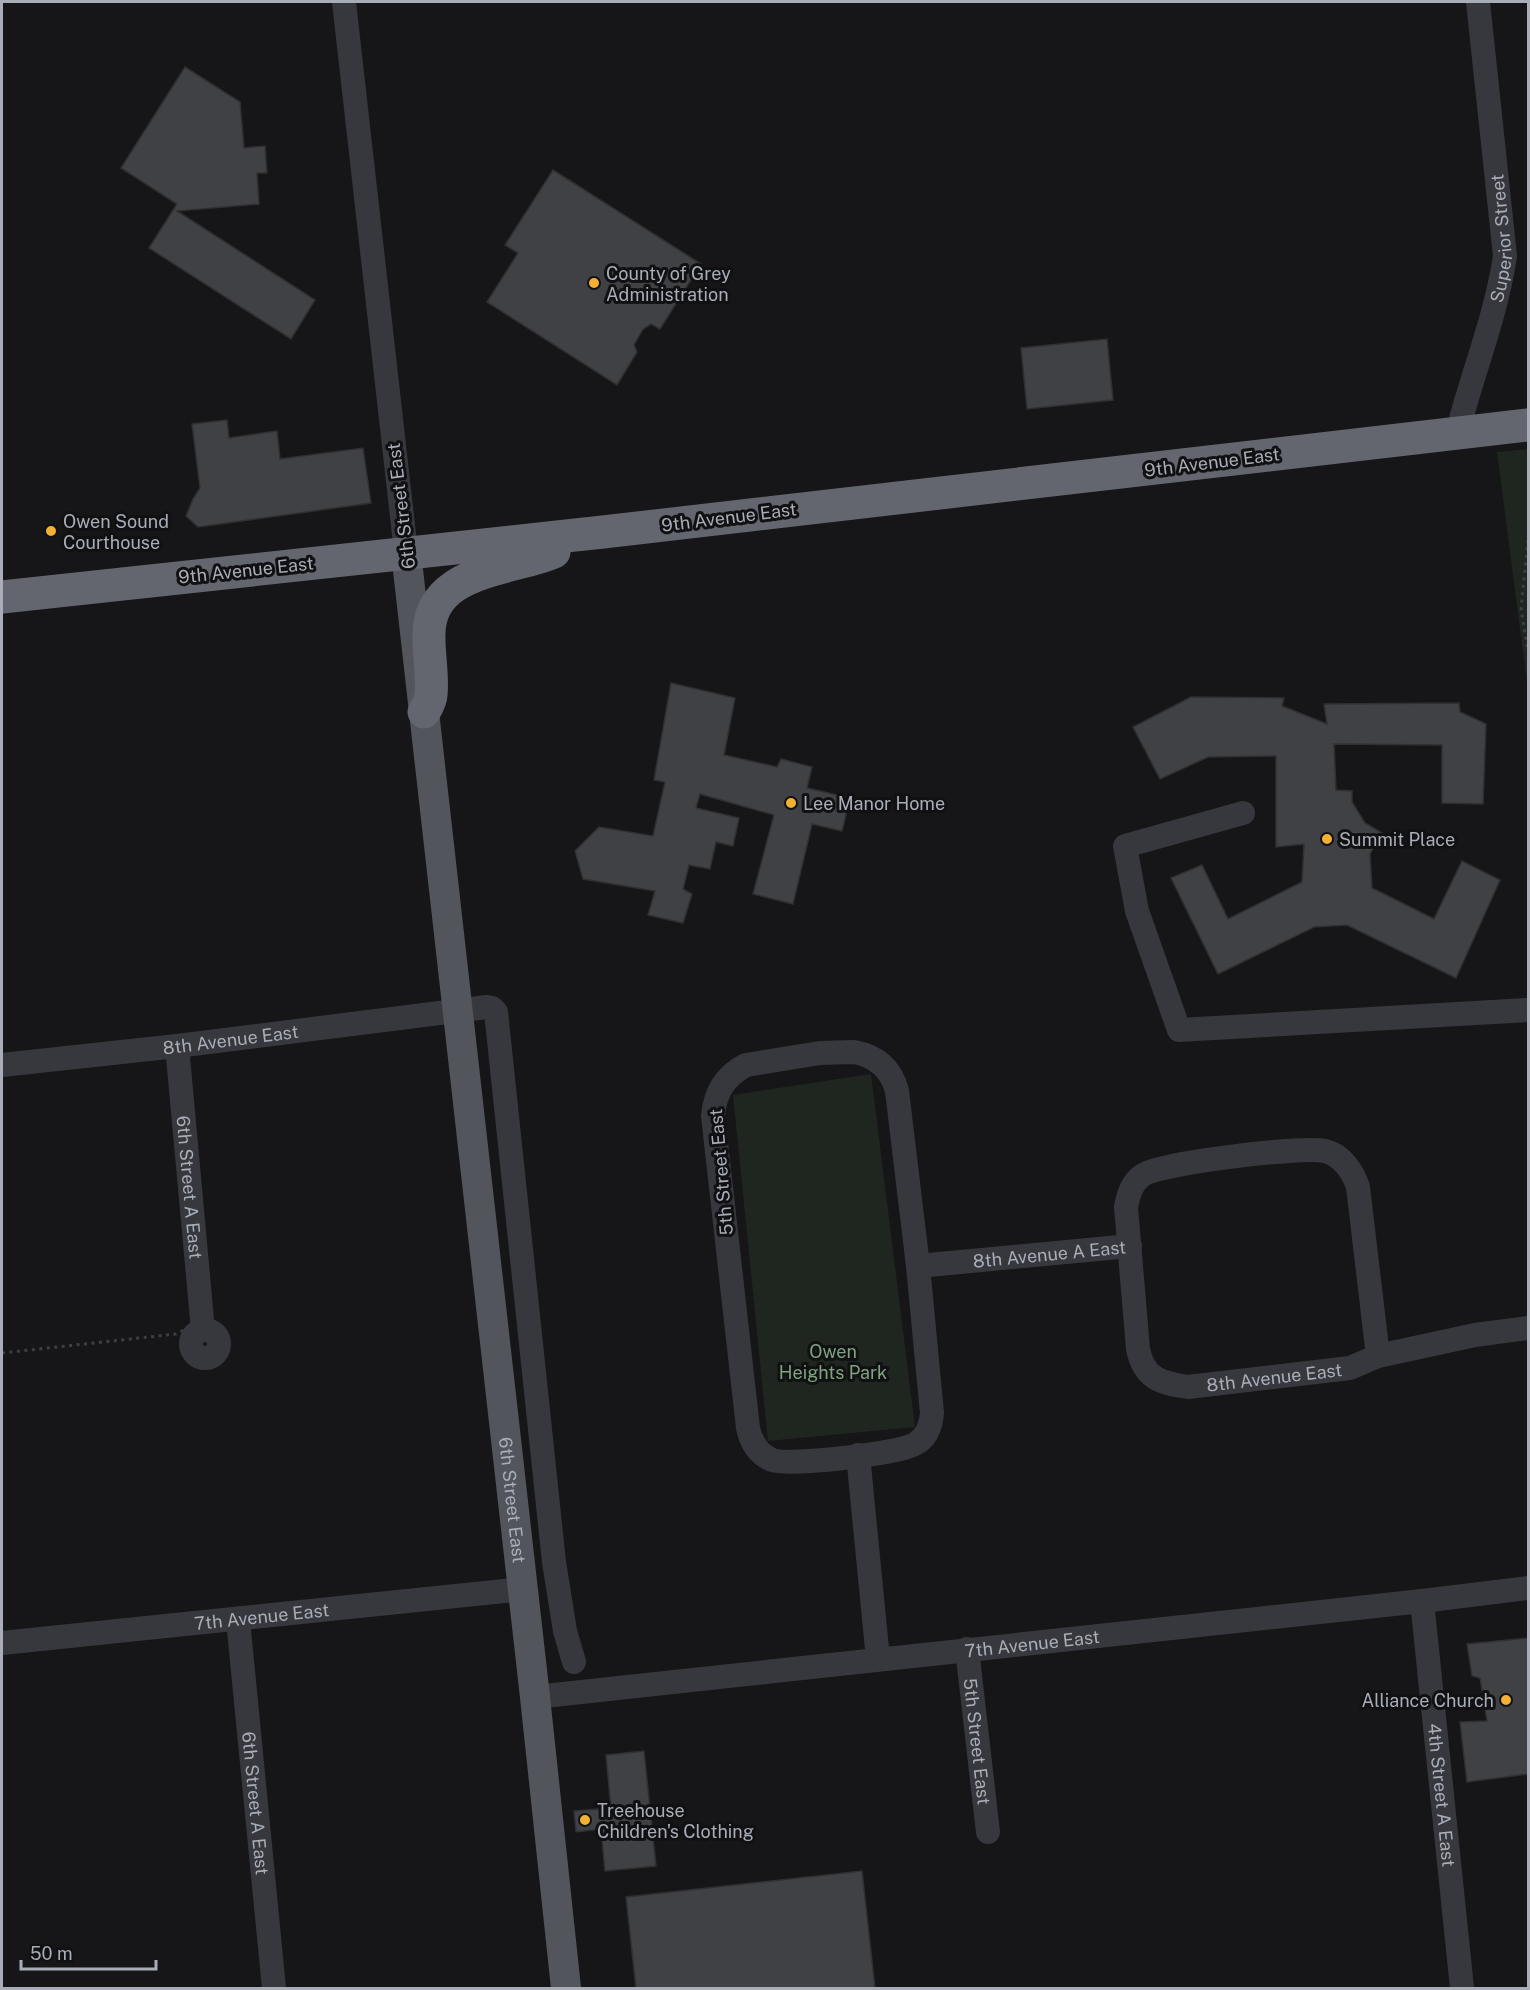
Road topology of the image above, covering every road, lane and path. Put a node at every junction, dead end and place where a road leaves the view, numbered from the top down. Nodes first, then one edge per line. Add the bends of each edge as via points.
1 (344, 2) edge
2 (1478, 2) edge
3 (1528, 425) edge
4 (1457, 434) junction
5 (603, 532) junction
6 (1528, 540) edge
7 (406, 552) junction
8 (2, 597) edge
9 (1528, 651) edge
10 (424, 712) junction
11 (1243, 813) dead end
12 (1528, 1010) edge
13 (458, 1011) junction
14 (177, 1046) junction
15 (2, 1065) edge
16 (1130, 1246) junction
17 (918, 1266) junction
18 (525, 1295) junction
19 (490, 1299) junction
20 (1528, 1328) edge
21 (197, 1329) joint
22 (2, 1353) edge
23 (1378, 1356) junction
24 (858, 1455) junction
25 (545, 1485) junction
26 (512, 1489) junction
27 (1528, 1588) edge
28 (523, 1589) junction
29 (1422, 1601) junction
30 (238, 1620) junction
31 (2, 1643) edge
32 (967, 1650) junction
33 (878, 1659) junction
34 (574, 1662) dead end
35 (535, 1697) junction
36 (988, 1832) dead end
37 (274, 1989) edge
38 (566, 1989) edge
39 (1462, 1989) edge

1 - 7 street, 6th Street East
2 - 4 street, Superior Street via 1505,256 1501,285
3 - 4 highway, 9th Avenue East
4 - 5 highway, 9th Avenue East
5 - 7 highway, 9th Avenue East
5 - 10 highway via 536,559 468,577 447,593 435,608 428,630 431,696
6 - 9 path via 1521,609
7 - 8 highway, 9th Avenue East
7 - 10 main road, 6th Street East
10 - 13 main road, 6th Street East
11 - 12 street via 1125,846 1137,911 1179,1030
13 - 14 street, 8th Avenue East
13 - 18 street, 6th Street East via 487,1007 496,1012
13 - 19 main road, 6th Street East
14 - 15 street, 8th Avenue East
14 - 21 street, 6th Street A East
16 - 17 street, 8th Avenue A East
16 - 23 street, 8th Avenue East via 1140,1357 1147,1370 1164,1384 1188,1387 1350,1368
16 - 23 street, 8th Avenue A East via 1127,1199 1145,1173 1167,1166 1299,1149 1325,1151 1341,1160 1358,1187
17 - 24 street, 5th Street East via 932,1413 930,1428 908,1448
17 - 24 street, 5th Street East via 897,1091 883,1065 862,1054 820,1053 757,1063 728,1077 717,1095 713,1116 749,1434 760,1452 778,1461
18 - 19 street
18 - 25 street, 6th Street East
19 - 26 main road, 6th Street East
20 - 23 street, 8th Avenue East
21 - 22 path
24 - 33 street
25 - 26 street
25 - 34 street, 6th Street East via 558,1598
26 - 28 main road, 6th Street East
27 - 29 street, 7th Avenue East
28 - 30 street, 7th Avenue East
28 - 35 main road, 6th Street East
29 - 32 street, 7th Avenue East
29 - 39 street, 4th Street A East
30 - 31 street, 7th Avenue East
30 - 37 street, 6th Street A East
32 - 33 street, 7th Avenue East
32 - 36 street, 5th Street East
33 - 35 street, 7th Avenue East
35 - 38 main road, 6th Street East

